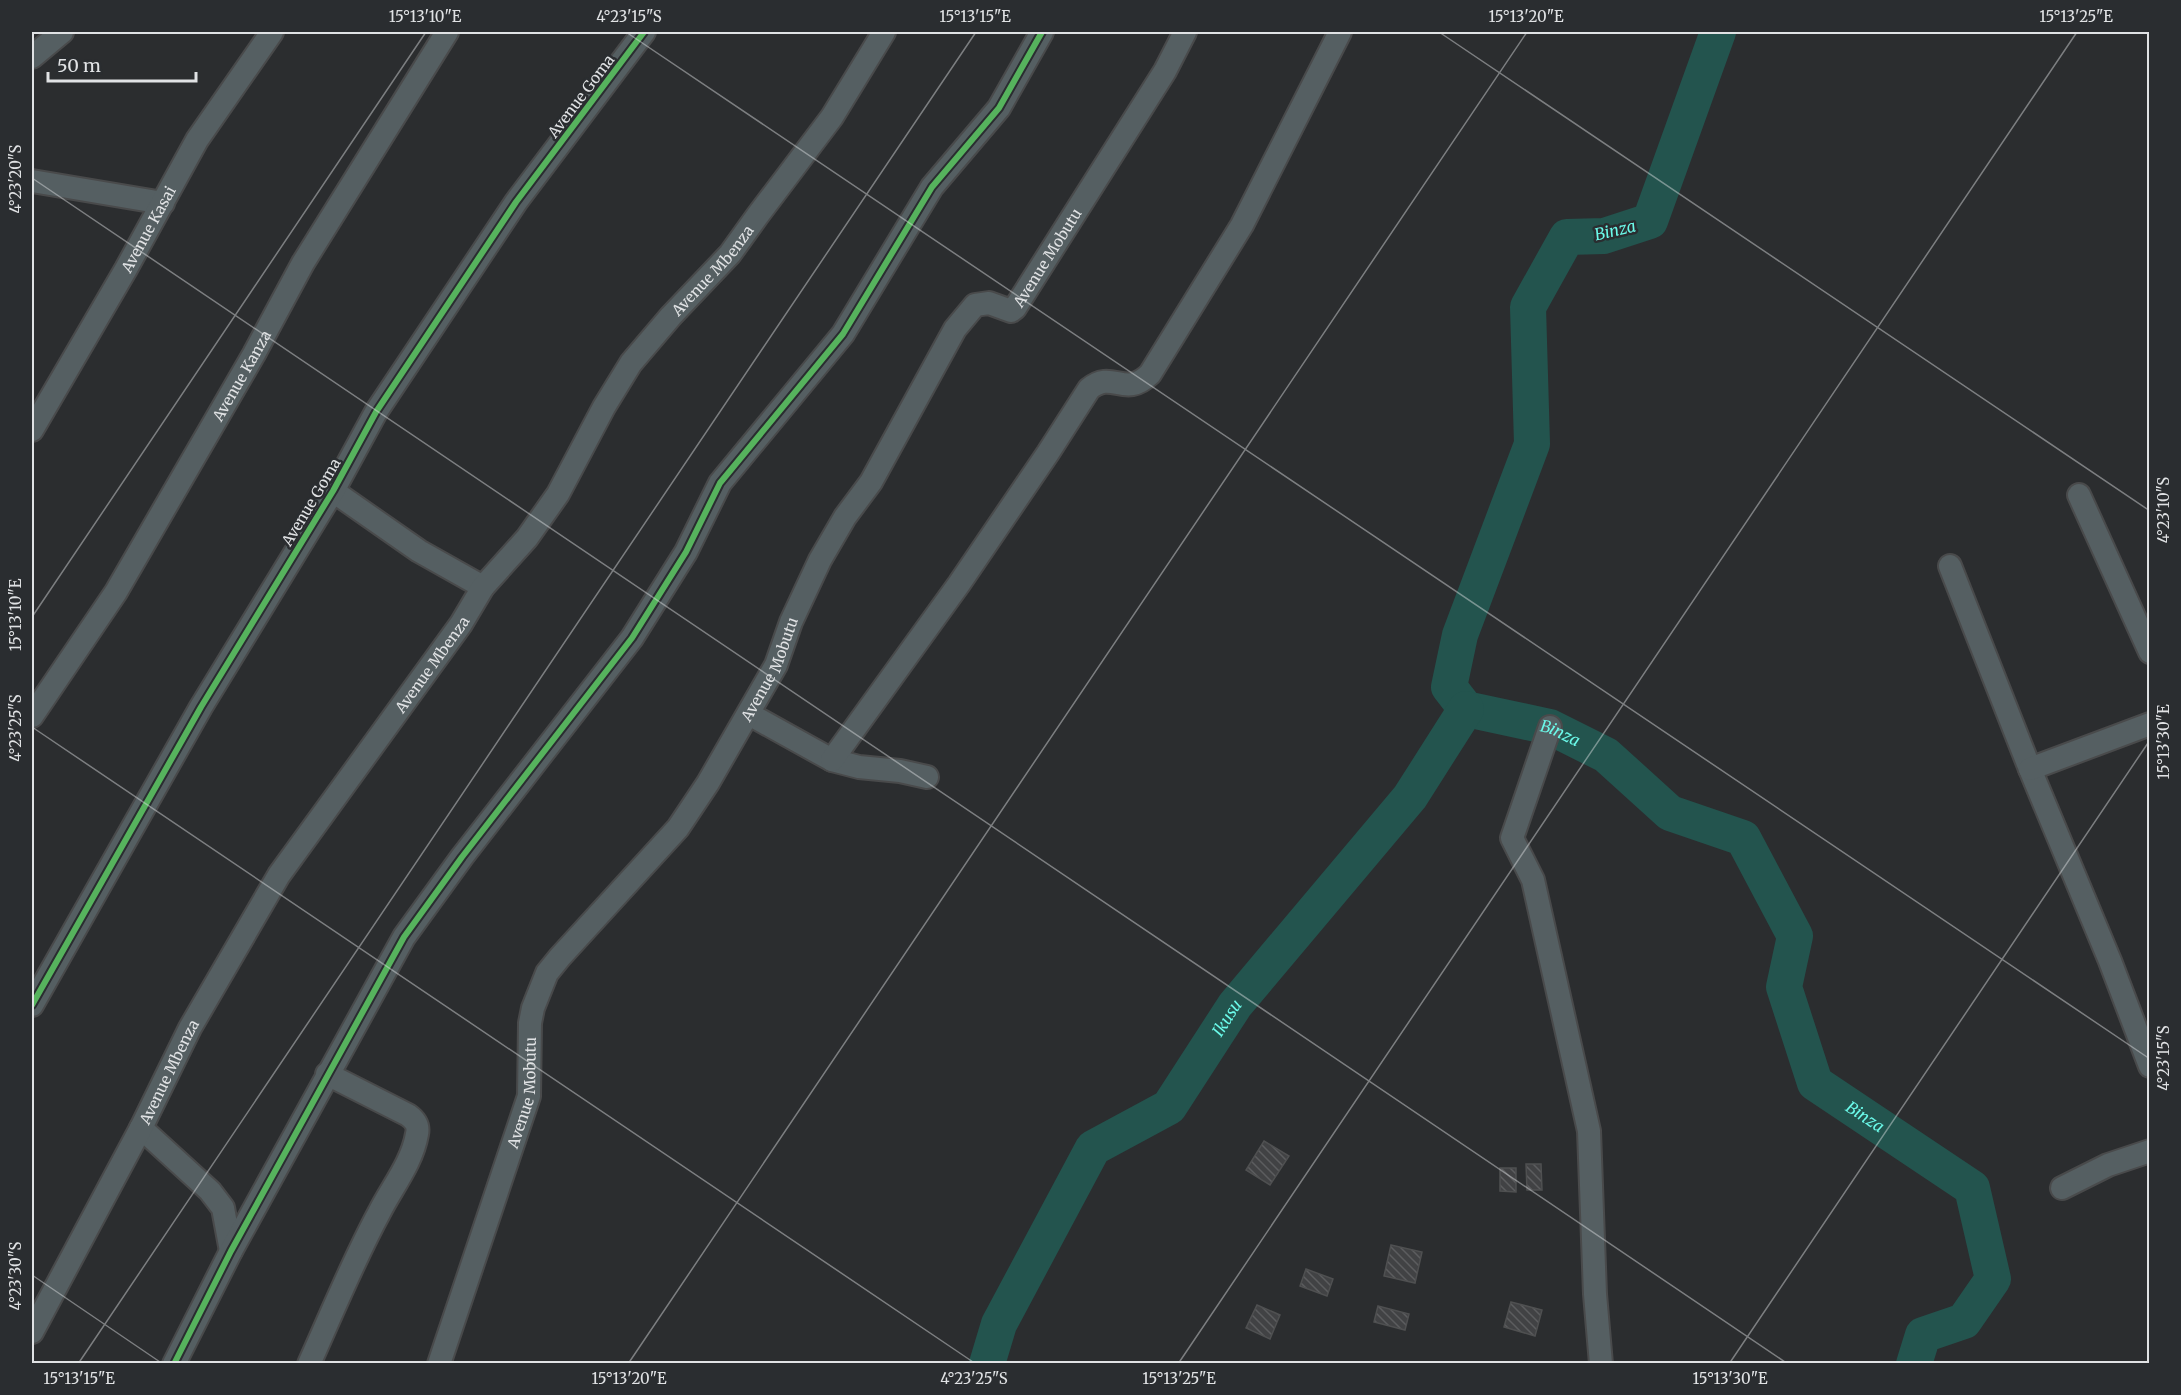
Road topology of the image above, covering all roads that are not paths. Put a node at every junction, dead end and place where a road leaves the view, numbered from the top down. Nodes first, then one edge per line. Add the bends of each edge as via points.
1 (62, 32) edge
2 (272, 32) edge
3 (447, 32) edge
4 (644, 32) edge
5 (884, 32) edge
6 (1042, 32) edge
7 (1185, 32) edge
8 (1340, 32) edge
9 (32, 57) edge
10 (32, 181) edge
11 (163, 202) junction
12 (32, 430) edge
13 (333, 491) junction
14 (2079, 495) dead end
15 (1950, 566) dead end
16 (483, 587) junction
17 (2150, 652) edge
18 (749, 714) junction
19 (32, 716) edge
20 (2150, 724) edge
21 (1550, 727) dead end
22 (832, 760) junction
23 (2030, 769) junction
24 (927, 777) dead end
25 (32, 1005) edge
26 (2150, 1066) edge
27 (327, 1074) junction
28 (141, 1128) junction
29 (2150, 1151) edge
30 (2062, 1188) dead end
31 (231, 1251) junction
32 (32, 1332) edge
33 (174, 1364) edge
34 (309, 1364) edge
35 (439, 1364) edge
36 (1601, 1364) edge

1 - 9 street
2 - 11 street, Avenue Kasai via 197,140
3 - 19 street, Avenue Kanza via 303,263 116,592
4 - 13 street, Avenue Goma via 516,202 376,412
5 - 16 street, Avenue Mbenza via 832,117 730,254 631,363 558,494 527,538
6 - 27 street via 999,108 932,187 843,334 720,483 686,552 632,638 404,937
7 - 18 street, Avenue Mobutu via 1166,71 1015,308 1011,311 990,303 975,305 955,329 872,482 845,517 820,560 776,665
8 - 22 street via 1242,225 1150,374 1141,383 1130,386 1107,381 1097,382 1089,389 959,584
10 - 11 street
11 - 12 street, Avenue Kasai
13 - 16 street via 419,551
13 - 25 street, Avenue Goma via 201,707
14 - 17 street
15 - 23 street
16 - 28 street, Avenue Mbenza via 461,624 279,875 190,1028
18 - 22 street
18 - 35 street, Avenue Mobutu via 678,828 560,957 538,991 530,1023 529,1096
20 - 23 street
21 - 36 street via 1512,838 1533,880 1589,1131
22 - 24 street
23 - 26 street
27 - 31 street
27 - 34 street via 408,1115 418,1128 405,1167 378,1213
28 - 31 street via 210,1191 223,1208
28 - 32 street, Avenue Mbenza
29 - 30 street
31 - 33 street

